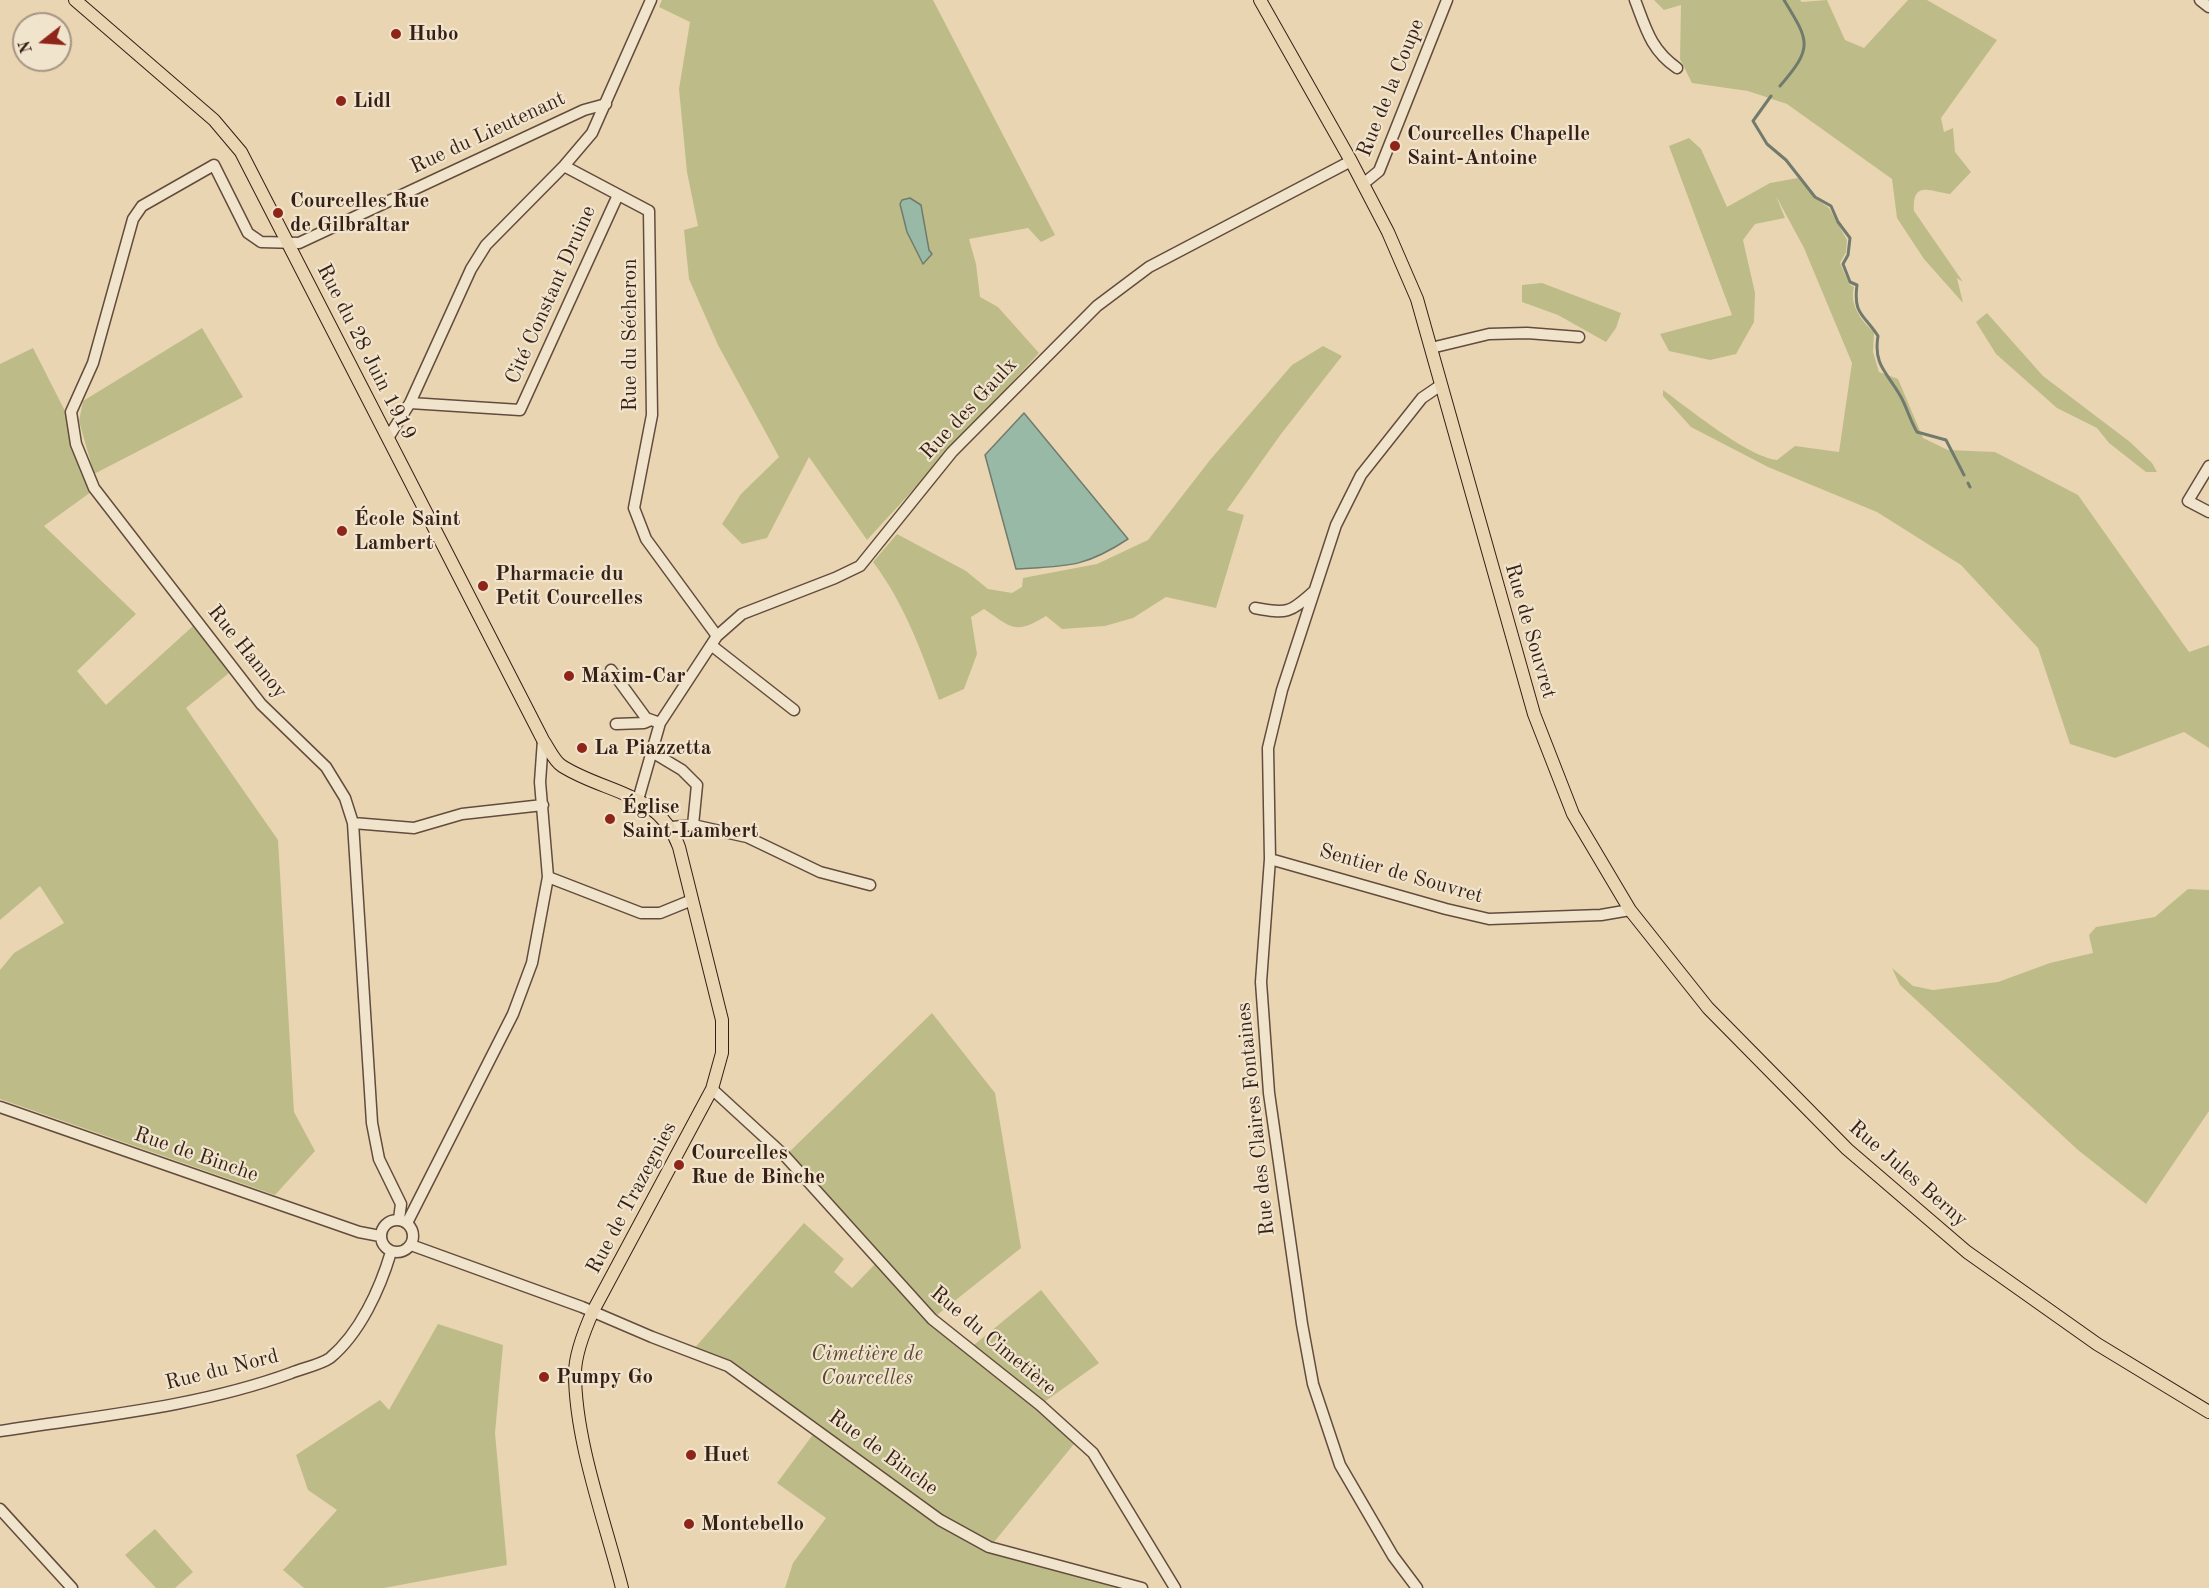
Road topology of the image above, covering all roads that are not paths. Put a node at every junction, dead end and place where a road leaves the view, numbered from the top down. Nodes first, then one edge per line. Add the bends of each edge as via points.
1 (75, 0) edge
2 (651, 0) edge
3 (1260, 0) edge
4 (1447, 0) edge
5 (1635, 0) edge
6 (2200, 0) edge
7 (2209, 7) edge
8 (1677, 68) dead end
9 (606, 104) junction
10 (1351, 161) junction
11 (564, 166) junction
12 (1363, 184) junction
13 (618, 195) junction
14 (289, 244) junction
15 (1579, 337) dead end
16 (1431, 348) junction
17 (1441, 385) junction
18 (410, 403) junction
19 (388, 438) junction
20 (2209, 466) edge
21 (2209, 512) edge
22 (1315, 589) junction
23 (1255, 608) dead end
24 (714, 640) junction
25 (611, 670) dead end
26 (794, 711) dead end
27 (656, 722) junction
28 (616, 724) dead end
29 (543, 740) junction
30 (652, 752) junction
31 (638, 800) junction
32 (543, 805) junction
33 (352, 823) junction
34 (693, 825) junction
35 (672, 827) junction
36 (1270, 859) junction
37 (548, 877) junction
38 (870, 885) dead end
39 (692, 900) junction
40 (1630, 910) junction
41 (712, 1089) junction
42 (0, 1107) edge
43 (403, 1221) junction
44 (380, 1236) junction
45 (411, 1245) junction
46 (391, 1252) junction
47 (593, 1311) junction
48 (2209, 1412) edge
49 (0, 1431) edge
50 (0, 1509) edge
51 (72, 1588) edge
52 (622, 1588) edge
53 (1142, 1588) edge
54 (1175, 1588) edge
55 (1417, 1588) edge

1 - 14 main road, Rue du 28 Juin 1919 via 214,120 253,171
2 - 9 street
3 - 10 main road, Rue de Souvret
4 - 12 street, Rue de la Coupe via 1379,171
5 - 8 street via 1660,56
6 - 7 street
9 - 11 street via 592,133
9 - 14 street, Rue du Lieutenant via 584,110 299,243
10 - 12 main road, Rue de Souvret
10 - 24 street, Rue des Gaulx via 1149,267 1097,306 952,452 860,566 742,614
11 - 13 street, Rue du Sécheron
11 - 18 street via 486,245
12 - 16 main road, Rue de Souvret via 1417,299
13 - 18 street, Cité Constant Druine via 520,410
13 - 24 street, Rue du Sécheron via 649,211 652,415 634,508 646,539
14 - 19 main road, Rue du 28 Juin 1919
14 - 33 street, Rue Hannoy via 261,243 248,233 214,165 142,207 133,219 93,363 71,412 76,444 94,488 261,704 326,768 345,798
15 - 16 street via 1489,334
16 - 17 main road, Rue de Souvret
17 - 22 street, Rue des Claires Fontaines via 1422,398 1361,475 1336,525
17 - 40 main road, Rue de Souvret via 1533,714 1573,814
18 - 19 street
19 - 29 main road, Rue du 28 Juin 1919
20 - 21 street via 2187,501
22 - 23 street, Rue des Claires Fontaines via 1292,611
22 - 36 street, Rue des Claires Fontaines via 1282,690 1268,748
24 - 26 street
24 - 27 street, Rue des Gaulx
25 - 27 street via 646,718
27 - 28 street
27 - 30 street, Rue des Gaulx
29 - 31 main road, Rue du 28 Juin 1919 via 560,765
29 - 32 street
30 - 31 street, Rue des Gaulx
30 - 34 street via 682,770 697,785
31 - 35 main road, Rue du 28 Juin 1919
32 - 33 street via 462,814 414,828
32 - 37 street
33 - 43 street, Rue Hannoy via 372,1123 379,1159 401,1204
34 - 35 street
34 - 38 street via 747,837 820,872
35 - 39 main road, Rue de Trazegnies
36 - 40 street, Sentier de Souvret via 1489,919 1601,915
36 - 55 street, Rue des Claires Fontaines via 1261,982 1269,1092 1313,1384 1340,1465 1393,1556
37 - 39 street via 642,913 660,912
37 - 43 street via 524,990
39 - 41 main road, Rue de Trazegnies via 722,1020 722,1053
40 - 48 main road, Rue Jules Berny via 1708,1008 1846,1149 1967,1252 2097,1344
41 - 47 main road, Rue de Trazegnies
41 - 54 street, Rue du Cimetière via 785,1156 932,1319 1093,1453
42 - 44 street, Rue de Binche
43 - 44 street via 390,1221
43 - 45 street via 413,1231
44 - 46 street
45 - 46 street
45 - 47 street, Rue de Binche
46 - 49 street, Rue du Nord via 366,1310 347,1342 327,1360 243,1389 193,1400
47 - 52 main road, Rue de Trazegnies via 575,1371 579,1424
47 - 53 street, Rue de Binche via 728,1366 940,1520 972,1539 1016,1555
50 - 51 street

